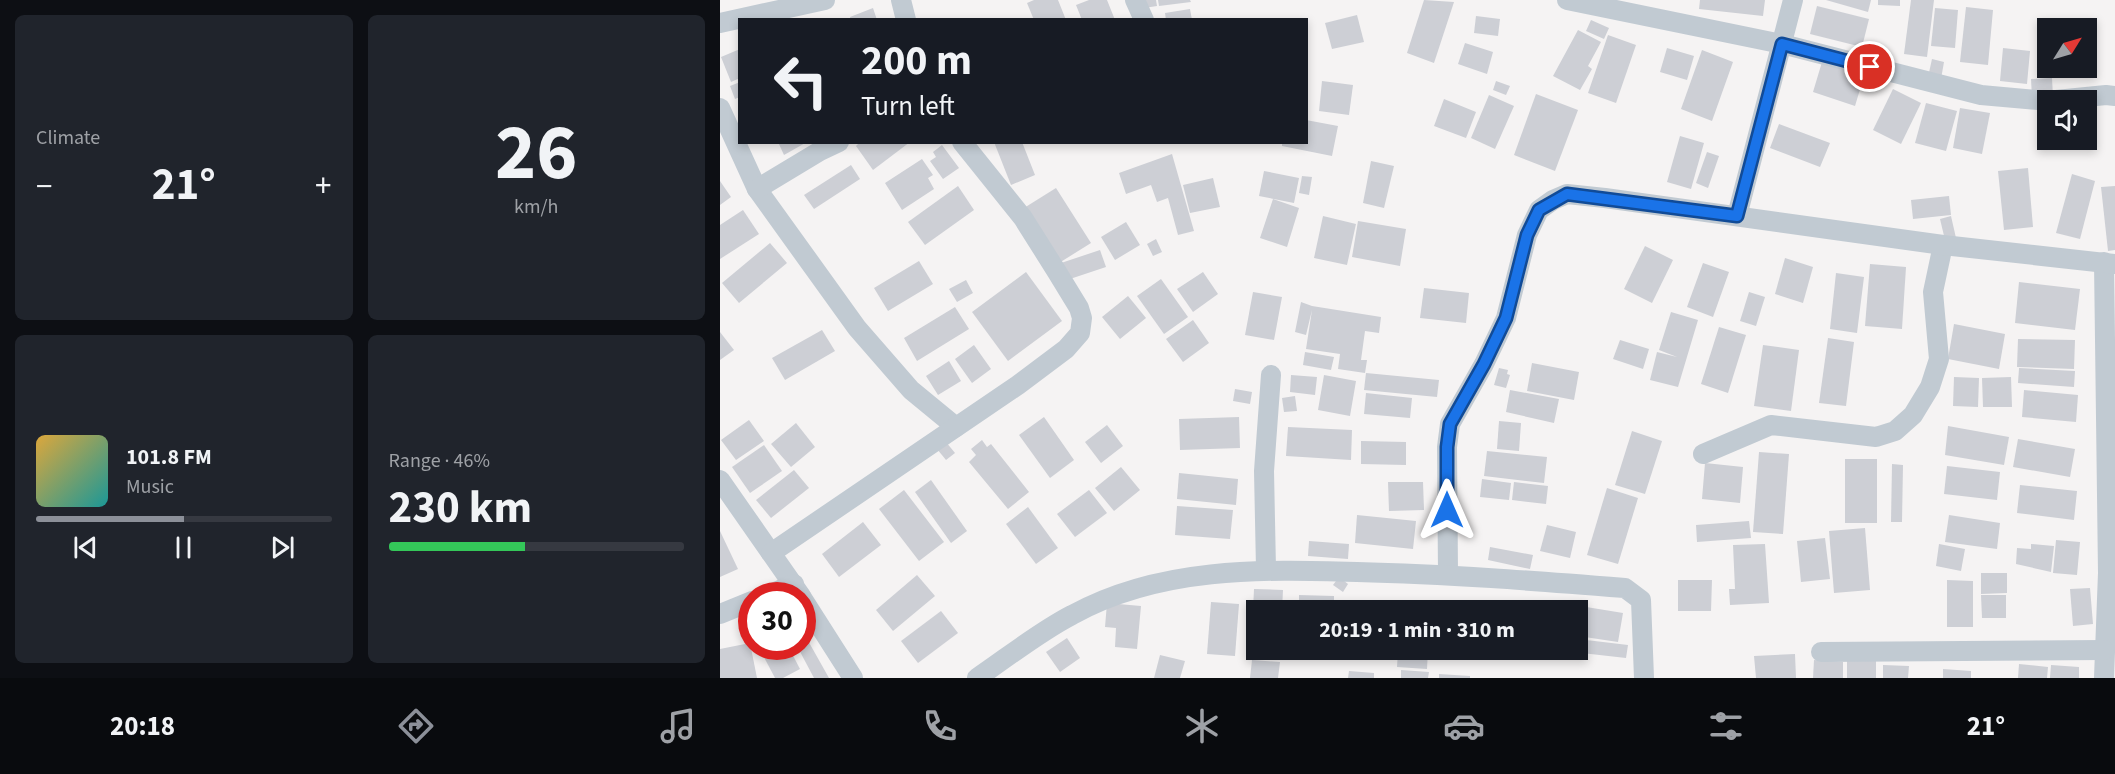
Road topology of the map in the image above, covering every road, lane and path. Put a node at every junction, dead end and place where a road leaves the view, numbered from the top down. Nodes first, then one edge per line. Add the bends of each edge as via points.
1 (825, 0) edge
2 (901, 0) edge
3 (1135, 0) edge
4 (1567, 0) edge
5 (1793, 0) edge
6 (743, 18) edge
7 (906, 18) edge
8 (1143, 18) edge
9 (738, 19) edge
10 (720, 23) edge
11 (1782, 44) junction
12 (2097, 95) edge
13 (2115, 96) edge
14 (2037, 100) edge
15 (720, 108) edge
16 (834, 144) edge
17 (964, 144) edge
18 (757, 189) junction
19 (1737, 216) junction
20 (1943, 245) junction
21 (2109, 263) edge
22 (1271, 375) dead end
23 (956, 428) junction
24 (1703, 454) dead end
25 (720, 480) edge
26 (771, 553) junction
27 (1266, 569) junction
28 (1448, 574) junction
29 (792, 582) edge
30 (738, 607) edge
31 (720, 614) edge
32 (816, 619) edge
33 (2104, 650) junction
34 (1821, 652) dead end
35 (853, 678) edge
36 (977, 678) edge
37 (1644, 678) edge
38 (2104, 678) edge

1 - 6 street
2 - 7 street
3 - 8 street
4 - 11 street
5 - 11 street
9 - 10 street
11 - 14 street via 1981,95
11 - 19 street
12 - 13 street
15 - 18 street
16 - 18 street
17 - 23 street via 1023,218 1082,318 1080,333 1066,349
18 - 23 street via 857,328 911,390
19 - 20 street
19 - 28 street via 1567,194 1539,210 1527,235 1506,318 1450,424
20 - 21 street
20 - 24 street via 1933,292 1939,359 1930,387 1913,415 1895,431 1876,437 1771,425
21 - 33 street via 2108,573
22 - 27 street via 1264,471
23 - 26 street
25 - 26 street
26 - 29 street
27 - 28 street
27 - 36 street via 1194,575 1109,599 1072,614
28 - 37 street via 1625,588 1641,600
30 - 31 street
32 - 35 street
33 - 34 street
33 - 38 street

